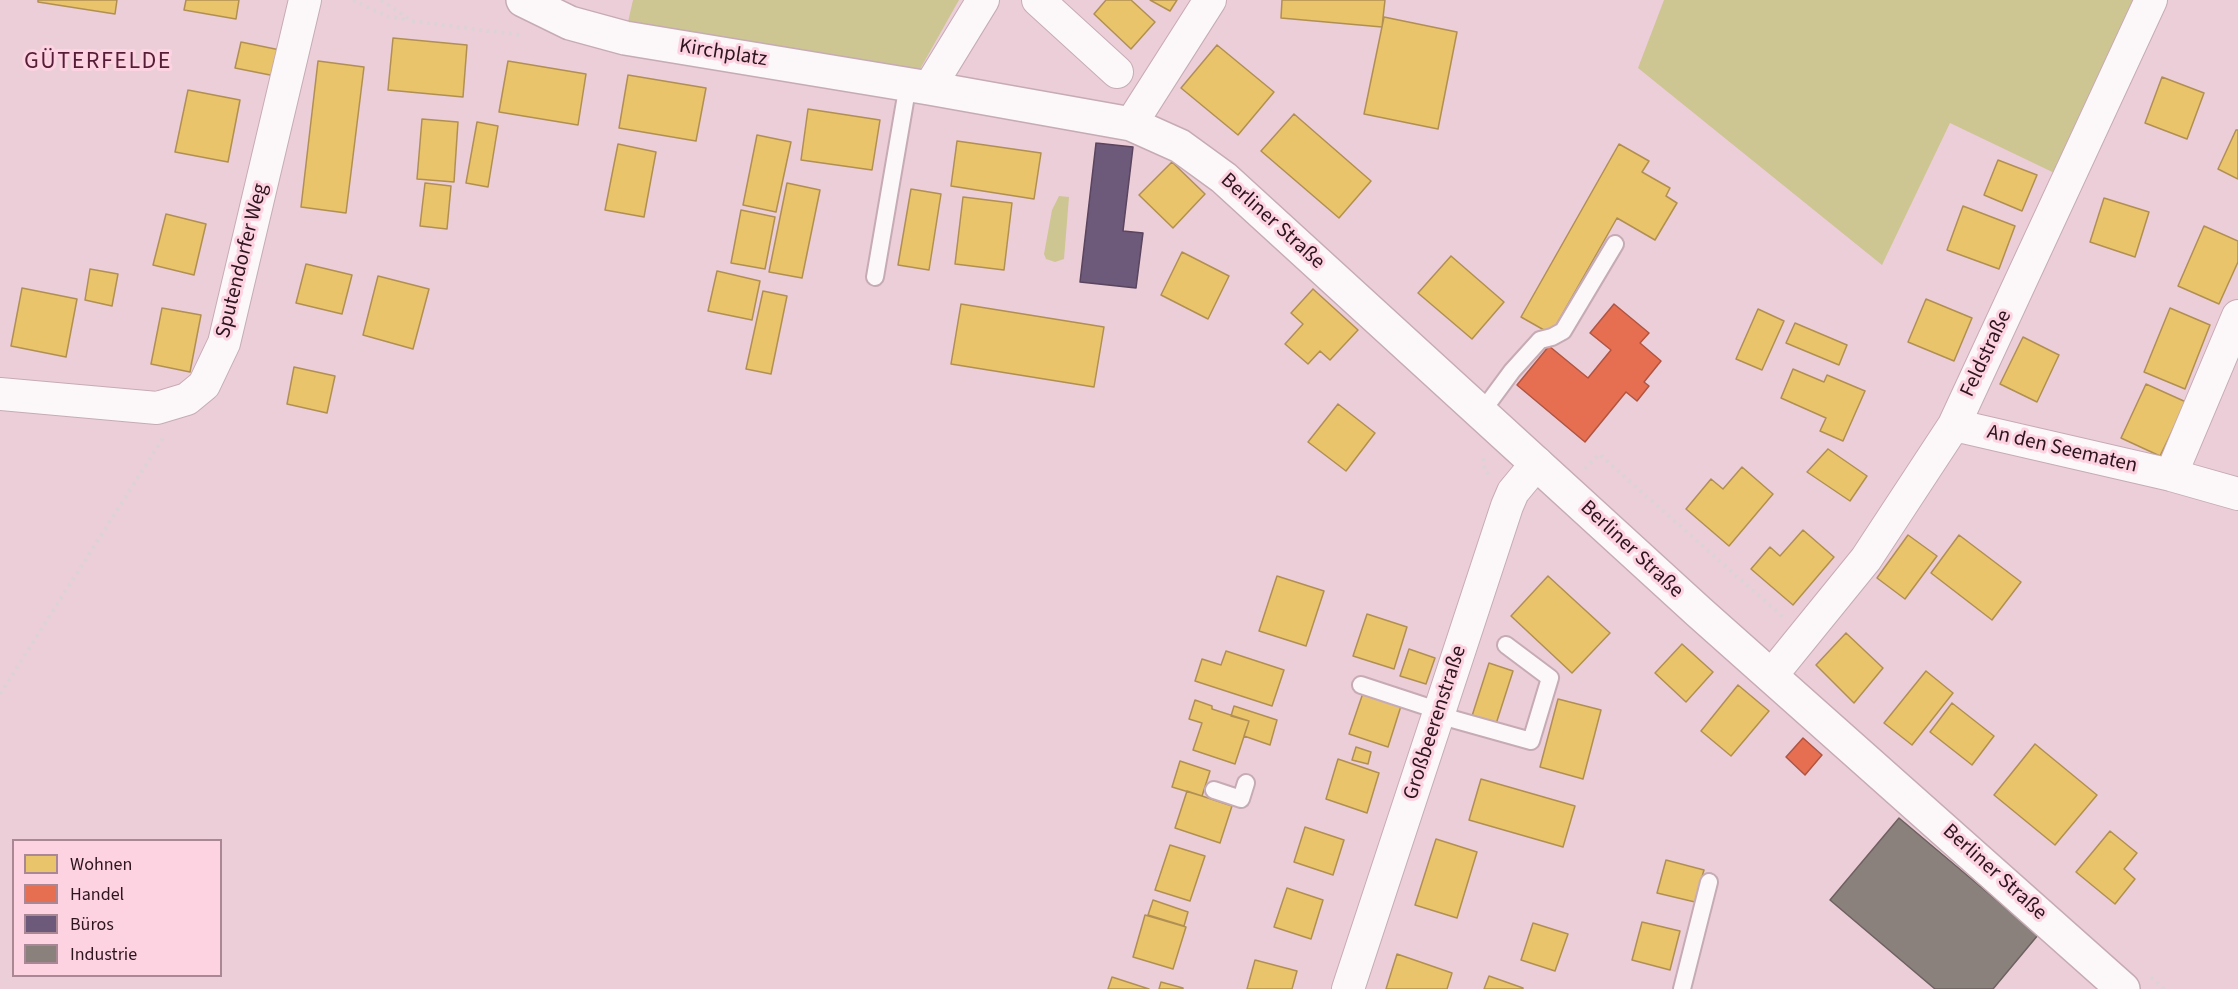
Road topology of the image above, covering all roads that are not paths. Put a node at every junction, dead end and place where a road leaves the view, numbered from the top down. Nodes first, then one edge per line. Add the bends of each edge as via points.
1 (305, 0) edge
2 (523, 0) edge
3 (983, 0) edge
4 (1038, 0) edge
5 (1210, 0) edge
6 (2151, 0) edge
7 (1117, 72) dead end
8 (918, 86) junction
9 (1131, 124) junction
10 (1615, 244) dead end
11 (875, 277) dead end
12 (2238, 315) edge
13 (0, 394) edge
14 (1481, 413) junction
15 (1954, 425) junction
16 (1537, 463) junction
17 (2170, 475) junction
18 (2238, 494) edge
19 (1506, 645) dead end
20 (1771, 676) junction
21 (1361, 685) dead end
22 (1439, 713) junction
23 (1246, 783) dead end
24 (1214, 790) dead end
25 (1709, 882) dead end
26 (1348, 989) edge
27 (1682, 989) edge
28 (2124, 989) edge

1 - 13 street, Sputendorfer Weg via 224,344 204,385 187,399 157,408
2 - 8 main road, Kirchplatz via 570,23 625,38
3 - 8 street
4 - 7 street
5 - 9 street
6 - 15 street, Feldstraße
8 - 9 main road, Kirchplatz
8 - 11 lane
9 - 14 main road, Berliner Straße via 1180,146 1224,178
10 - 14 lane via 1563,331 1540,340
12 - 17 street
14 - 16 main road, Berliner Straße
15 - 17 street, An den Seematen
15 - 20 street, Feldstraße via 1866,559
16 - 20 main road, Berliner Straße
16 - 22 street, Großbeerenstraße via 1513,492 1507,506
17 - 18 street, An den Seematen
19 - 22 lane via 1550,678 1531,741
20 - 28 main road, Berliner Straße
21 - 22 lane
22 - 26 street, Großbeerenstraße
23 - 24 lane via 1241,799
25 - 27 lane

